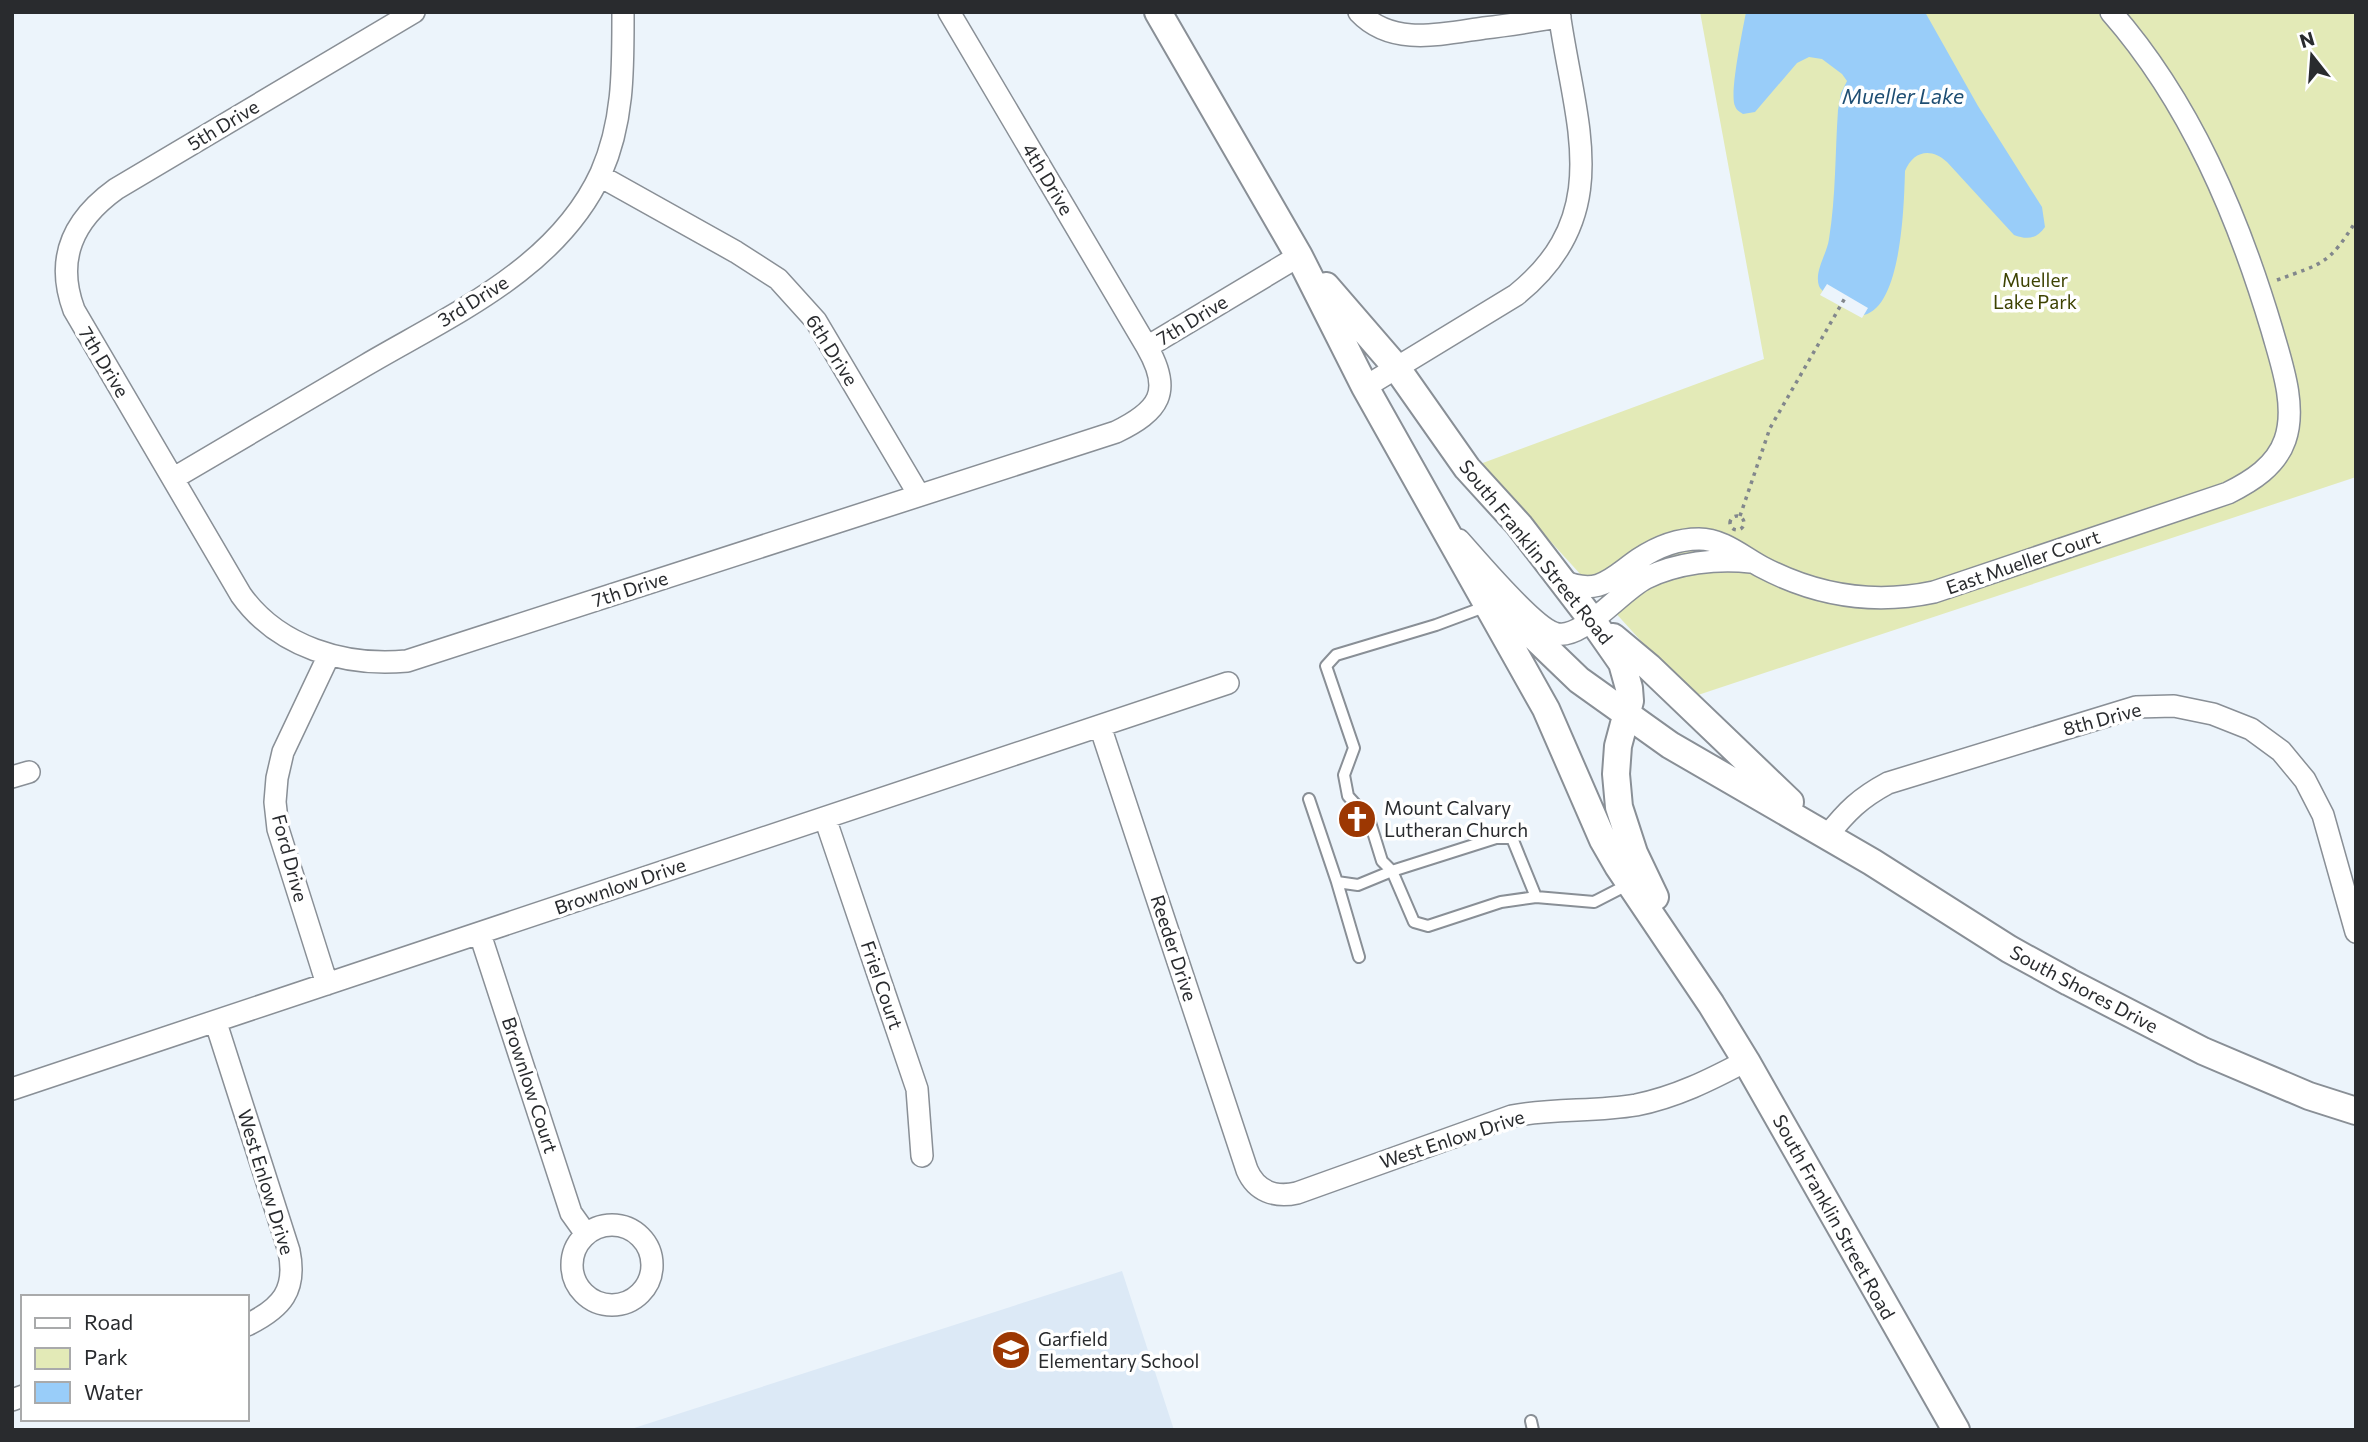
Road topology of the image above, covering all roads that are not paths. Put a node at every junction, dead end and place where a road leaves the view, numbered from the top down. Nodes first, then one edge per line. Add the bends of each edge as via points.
1 (414, 12) edge
2 (623, 12) edge
3 (949, 12) edge
4 (1158, 12) edge
5 (1359, 12) edge
6 (2111, 12) edge
7 (1560, 15) edge
8 (600, 176) junction
9 (1299, 256) junction
10 (66, 267) joint
11 (1147, 347) junction
12 (1396, 367) junction
13 (1365, 387) junction
14 (174, 478) junction
15 (919, 495) junction
16 (1436, 516) junction
17 (1754, 563) junction
18 (1562, 581) junction
19 (1487, 606) junction
20 (1592, 620) junction
21 (329, 655) junction
22 (1228, 683) dead end
23 (1626, 716) junction
24 (1100, 726) junction
25 (1670, 745) junction
26 (1617, 762) junction
27 (1309, 799) dead end
28 (825, 818) junction
29 (1827, 836) junction
30 (1392, 871) junction
31 (1336, 882) junction
32 (1630, 884) junction
33 (1536, 897) junction
34 (2356, 932) edge
35 (480, 933) junction
36 (1359, 957) dead end
37 (327, 984) junction
38 (1711, 1004) junction
39 (216, 1023) junction
40 (1746, 1061) junction
41 (12, 1089) edge
42 (2356, 1111) edge
43 (922, 1156) dead end
44 (1247, 1170) joint
45 (586, 1234) dead end
46 (248, 1324) edge
47 (1956, 1430) edge

1 - 10 street, 5th Drive via 116,188 79,225
2 - 8 street, 3rd Drive via 620,114
3 - 11 street, 4th Drive
4 - 9 street, South Franklin Street Road
5 - 7 street via 1389,32 1420,36
6 - 17 street, East Mueller Court via 2156,73 2202,150 2232,213 2259,286 2287,392 2288,424 2279,453 2256,477 2228,493 1934,592 1879,599 1841,596 1795,584
7 - 12 street via 1582,158 1579,197 1566,238 1538,277 1516,295
8 - 14 street, 3rd Drive via 563,230 518,272
8 - 15 street, 6th Drive via 778,279 816,321
9 - 11 street, 7th Drive
9 - 12 street, South Franklin Street Road
9 - 13 street, South Franklin Street Road
10 - 14 street, 7th Drive via 74,310
11 - 15 street, 7th Drive via 1159,370 1159,394 1146,414 1131,425
12 - 13 street
12 - 18 street, South Franklin Street Road via 1467,468
13 - 16 street, South Franklin Street Road
14 - 21 street, 7th Drive via 250,608 274,629
15 - 21 street, 7th Drive via 407,661 373,664
16 - 19 street, South Franklin Street Road
16 - 20 street, East Mueller Court via 1542,627 1572,634
16 - 23 street, South Shores Drive via 1525,629
17 - 18 street, East Mueller Court via 1715,541 1690,539 1652,551 1603,584 1582,587
17 - 20 street, East Mueller Court via 1706,562 1658,573 1632,586
18 - 20 street, South Franklin Street Road
19 - 30 lane via 1336,655 1326,666 1354,748 1344,775 1348,796 1369,819 1382,861
19 - 32 street, South Franklin Street Road via 1546,709 1588,810
20 - 23 street, South Franklin Street Road via 1627,675 1630,701
20 - 29 street, South Shores Drive via 1649,667
21 - 37 street, Ford Drive via 283,752 275,802 278,830
22 - 24 street, Brownlow Drive
23 - 25 street, South Shores Drive
23 - 26 street, South Franklin Street Road
24 - 28 street, Brownlow Drive
24 - 44 street, Reeder Drive
25 - 26 street via 1638,741
25 - 29 street, South Shores Drive
26 - 38 street, South Franklin Street Road via 1625,829
27 - 31 lane
28 - 35 street, Brownlow Drive
28 - 43 street, Friel Court via 917,1089
29 - 34 street, 8th Drive via 1866,794 1888,783 2136,707 2174,706 2251,729 2281,751 2305,780 2323,816
29 - 42 street, South Shores Drive via 2081,989 2203,1051 2309,1097
30 - 31 lane via 1358,885
30 - 33 lane via 1414,922 1428,926 1501,902
30 - 33 lane via 1496,838 1512,838
31 - 36 lane
32 - 33 lane via 1594,902
32 - 38 street, South Franklin Street Road
35 - 37 street, Brownlow Drive
35 - 45 street, Brownlow Court via 571,1213
37 - 39 street, Brownlow Drive
38 - 40 street, South Franklin Street Road
39 - 41 street, Brownlow Drive
39 - 46 street, West Enlow Drive via 292,1265 289,1291
40 - 44 street, West Enlow Drive via 1700,1086 1634,1105 1512,1116 1290,1194 1265,1191
40 - 47 street, South Franklin Street Road

